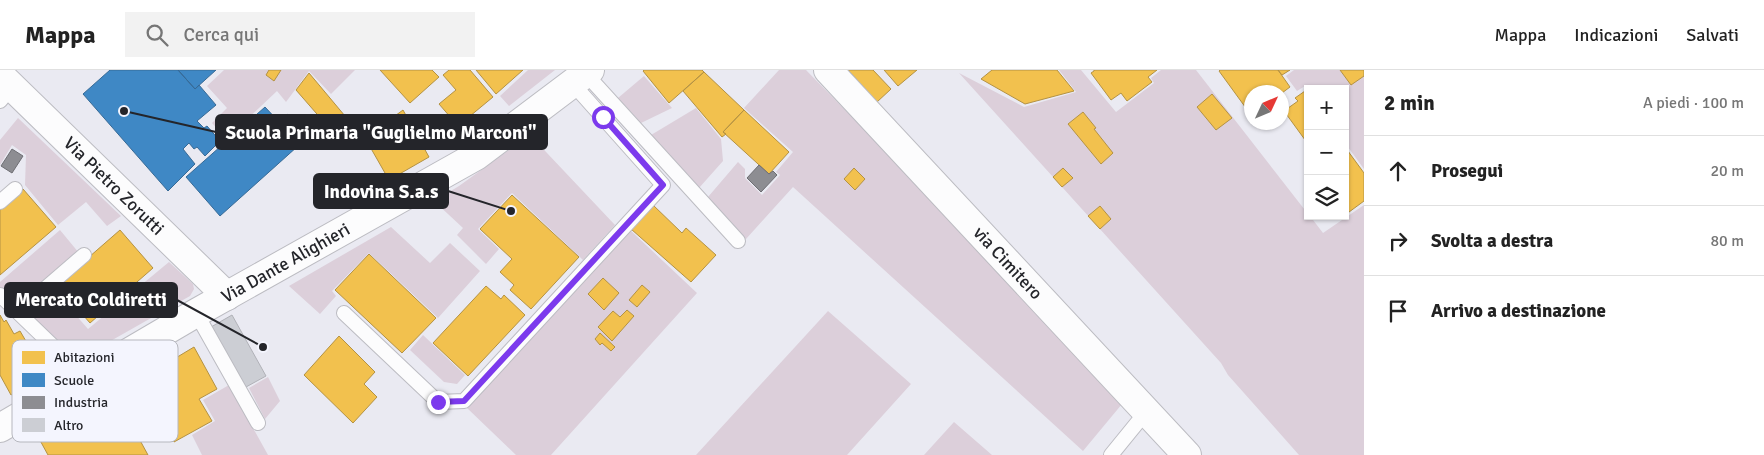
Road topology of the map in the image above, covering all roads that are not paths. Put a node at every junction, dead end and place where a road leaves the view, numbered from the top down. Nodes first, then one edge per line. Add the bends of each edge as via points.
1 (828, 70) edge
2 (583, 76) edge
3 (4, 88) edge
4 (15, 188) dead end
5 (0, 202) edge
6 (738, 241) dead end
7 (84, 255) dead end
8 (0, 295) edge
9 (227, 296) junction
10 (18, 312) junction
11 (196, 313) junction
12 (344, 313) dead end
13 (47, 340) edge
14 (150, 340) edge
15 (1146, 412) junction
16 (12, 421) edge
17 (258, 423) dead end
18 (0, 428) edge
19 (1111, 455) edge
20 (1187, 455) edge

1 - 15 street, via Cimitero
2 - 6 lane
2 - 9 street, Via Dante Alighieri via 476,156
2 - 12 lane via 663,185 464,401 438,402
3 - 9 street, Via Pietro Zorutti
4 - 5 lane
7 - 10 lane
8 - 10 lane
9 - 11 street, Via Dante Alighieri
10 - 13 lane
11 - 14 street, Via Dante Alighieri
11 - 17 lane
15 - 19 lane
15 - 20 street, via Cimitero
16 - 18 street, Via Dante Alighieri

